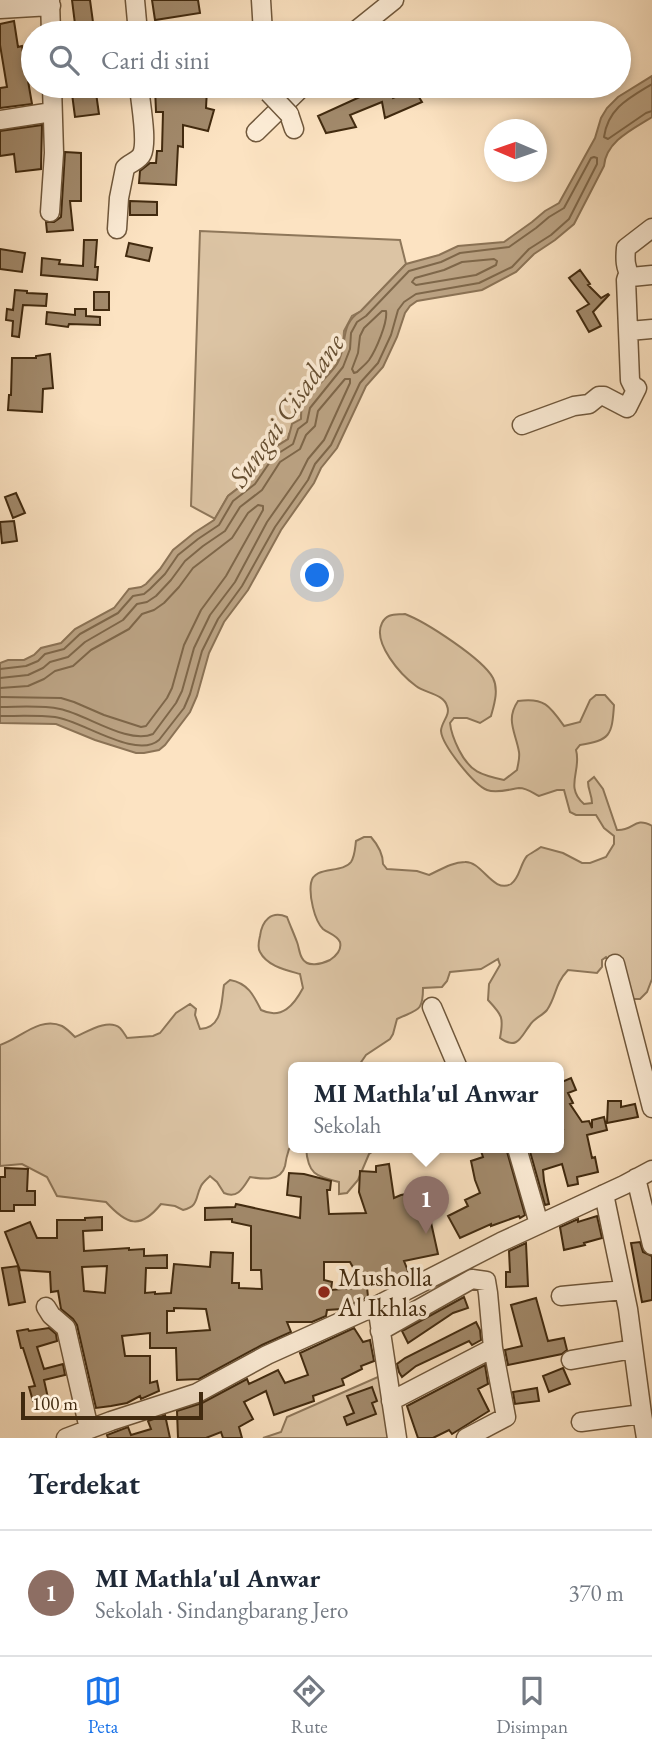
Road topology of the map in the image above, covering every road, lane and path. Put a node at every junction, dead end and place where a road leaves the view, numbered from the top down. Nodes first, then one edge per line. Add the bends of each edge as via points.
1 (135, 0) edge
2 (261, 0) edge
3 (394, 0) edge
4 (51, 3) edge
5 (0, 9) edge
6 (51, 21) edge
7 (137, 21) edge
8 (262, 21) edge
9 (368, 21) edge
10 (52, 98) edge
11 (140, 98) edge
12 (275, 98) edge
13 (291, 98) edge
14 (52, 112) junction
15 (0, 120) edge
16 (292, 121) dead end
17 (256, 132) dead end
18 (50, 212) dead end
19 (652, 228) edge
20 (117, 229) dead end
21 (652, 275) edge
22 (631, 277) junction
23 (652, 329) edge
24 (629, 331) junction
25 (645, 388) edge
26 (522, 425) dead end
27 (615, 964) dead end
28 (432, 1007) dead end
29 (455, 1062) edge
30 (652, 1108) edge
31 (518, 1153) edge
32 (644, 1174) edge
33 (604, 1194) junction
34 (539, 1224) junction
35 (652, 1245) edge
36 (624, 1290) junction
37 (561, 1296) dead end
38 (378, 1305) junction
39 (46, 1307) dead end
40 (380, 1331) junction
41 (493, 1348) junction
42 (633, 1349) junction
43 (571, 1360) dead end
44 (391, 1401) junction
45 (642, 1414) junction
46 (582, 1422) dead end
47 (89, 1429) junction
48 (66, 1438) edge
49 (397, 1438) edge
50 (466, 1438) edge
51 (646, 1438) edge

1 - 7 street
2 - 8 street
3 - 9 street
4 - 5 street
4 - 6 street
10 - 14 street
11 - 20 street via 142,154 126,165
12 - 16 street, bridge
13 - 17 street
14 - 15 street
14 - 18 street
19 - 22 street via 626,248
21 - 22 street
22 - 24 street via 626,280
23 - 24 street
24 - 25 street via 630,380 633,386
25 - 26 street via 627,408 598,396 589,404
27 - 30 street
28 - 29 street
31 - 34 street
32 - 33 street
32 - 35 street
33 - 34 street
33 - 36 street
34 - 38 street
36 - 37 street
36 - 42 street
38 - 40 street
38 - 47 street via 197,1393
39 - 47 street via 66,1328
40 - 41 street via 477,1278 487,1283
40 - 44 street
41 - 44 street
41 - 50 street via 506,1417
42 - 43 street
42 - 45 street
44 - 49 street
45 - 46 street
45 - 51 street
47 - 48 street

